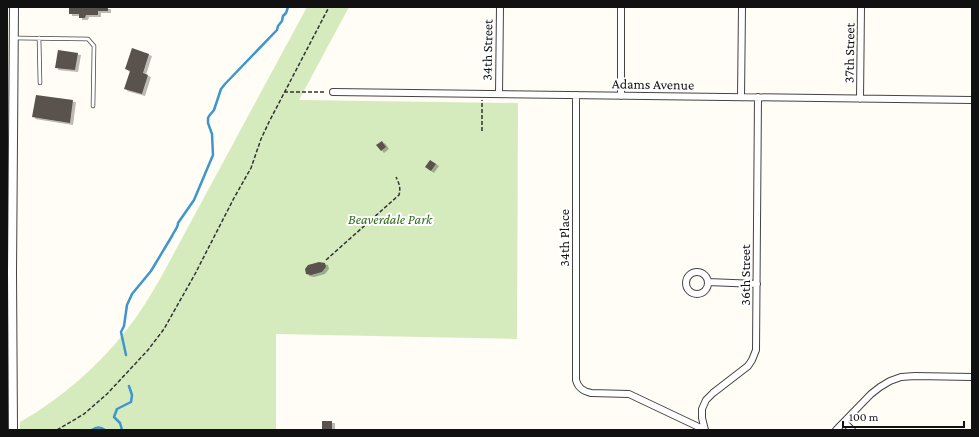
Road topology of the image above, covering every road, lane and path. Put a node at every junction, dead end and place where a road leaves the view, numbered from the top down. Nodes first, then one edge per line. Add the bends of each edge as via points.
1 (14, 7) edge
2 (329, 7) edge
3 (500, 7) edge
4 (621, 7) edge
5 (742, 7) edge
6 (861, 7) edge
7 (14, 38) junction
8 (39, 38) junction
9 (40, 83) dead end
10 (10, 88) edge
11 (284, 92) junction
12 (333, 92) joint
13 (482, 94) junction
14 (498, 94) junction
15 (576, 95) junction
16 (621, 96) junction
17 (741, 97) junction
18 (758, 97) junction
19 (860, 99) junction
20 (972, 100) edge
21 (93, 106) dead end
22 (482, 131) dead end
23 (10, 174) edge
24 (396, 177) dead end
25 (326, 260) dead end
26 (708, 282) dead end
27 (757, 284) junction
28 (10, 313) edge
29 (972, 377) edge
30 (10, 380) edge
31 (844, 422) junction
32 (13, 430) edge
33 (57, 430) edge
34 (705, 430) edge
35 (836, 430) edge
36 (852, 430) edge

1 - 7 street
2 - 11 path
3 - 14 street, 34th Street
4 - 16 street
5 - 17 street
6 - 19 street, 37th Street
7 - 8 lane
7 - 10 street
8 - 9 lane
8 - 21 lane via 88,39 94,46
10 - 23 street
11 - 12 path
11 - 33 path via 261,139 251,168 192,281 164,328 148,350 107,394 84,414
12 - 13 street, Adams Avenue
13 - 14 street, Adams Avenue
13 - 22 path
14 - 15 street, Adams Avenue
15 - 16 street, Adams Avenue
15 - 34 street, 34th Place via 577,384 585,392 629,394
16 - 17 street, Adams Avenue
17 - 18 street, Adams Avenue
18 - 19 street, Adams Avenue
18 - 27 street, 36th Street
19 - 20 street, Adams Avenue
23 - 28 street
24 - 25 path via 400,185 399,195
26 - 27 street
27 - 34 street, 36th Street via 756,350 748,366 706,400 702,409
28 - 30 street
29 - 31 street via 901,377 880,386
30 - 32 street
31 - 35 street
31 - 36 street

